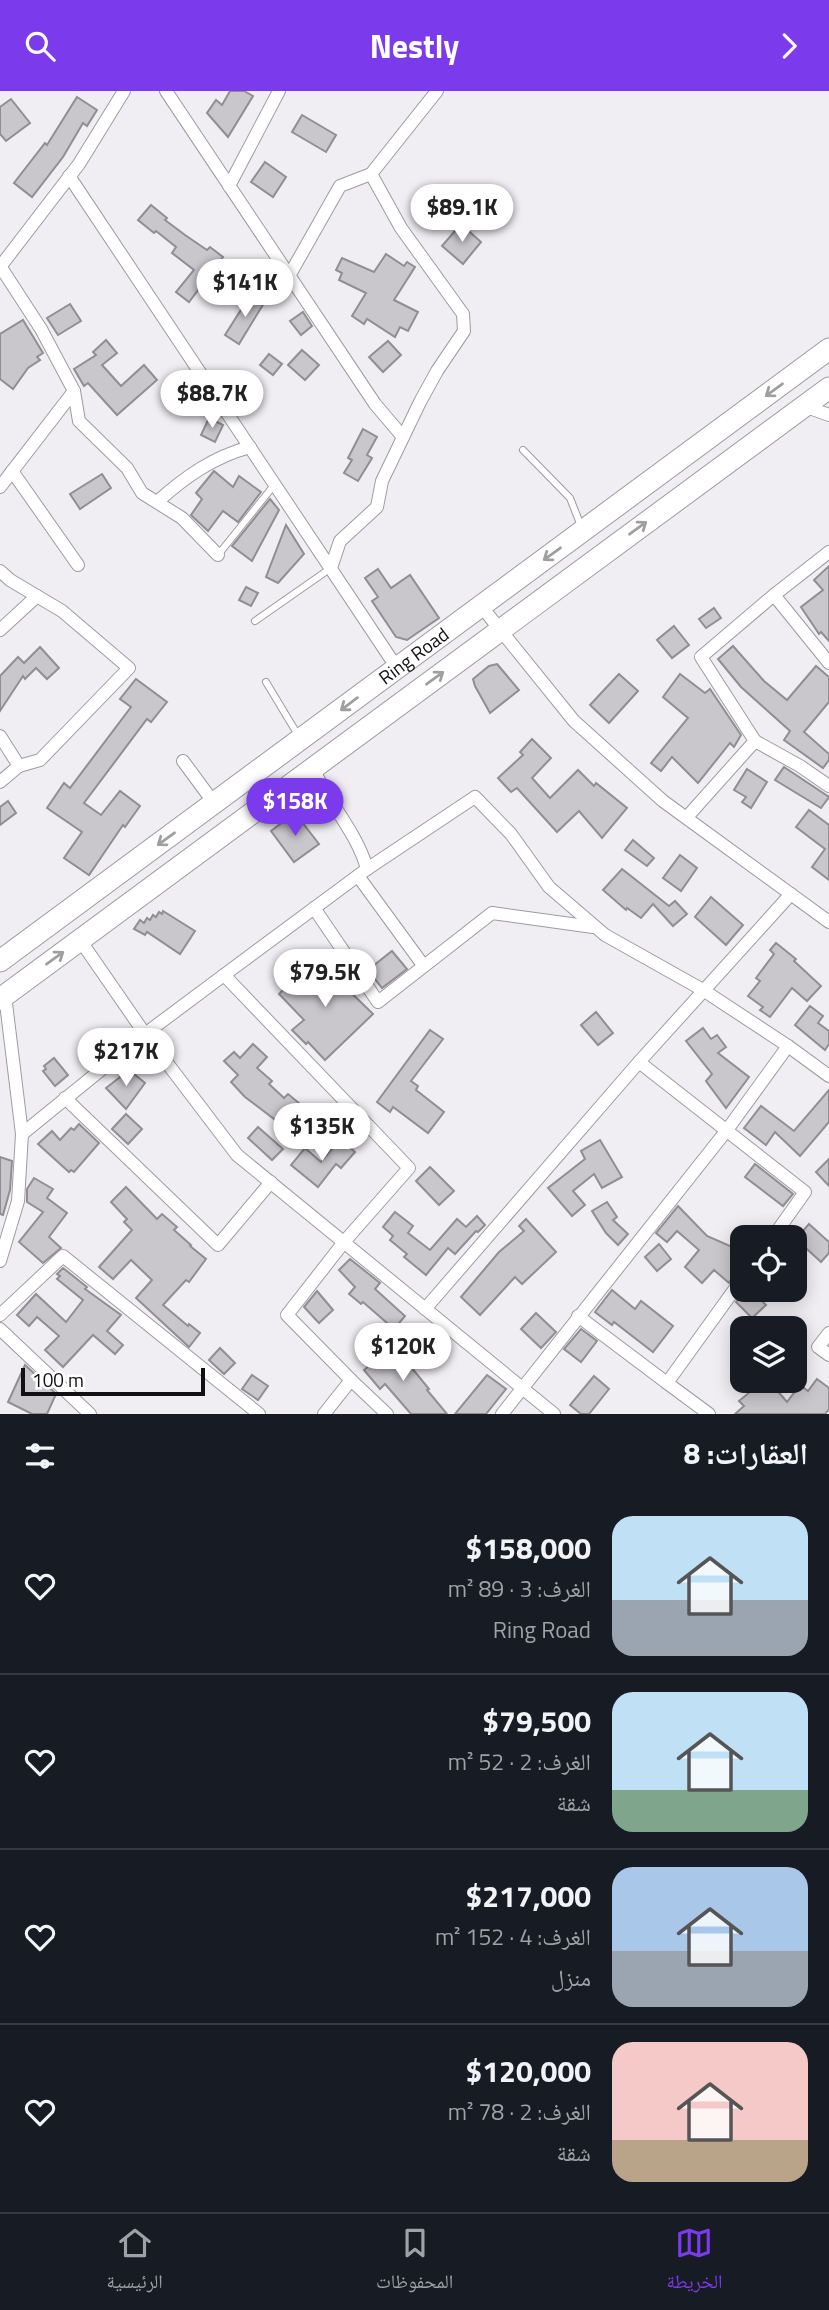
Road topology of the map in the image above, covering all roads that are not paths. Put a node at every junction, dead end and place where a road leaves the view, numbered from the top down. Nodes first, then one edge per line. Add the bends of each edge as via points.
1 (124, 91) edge
2 (166, 91) edge
3 (279, 91) edge
4 (437, 91) edge
5 (371, 174) junction
6 (69, 176) junction
7 (229, 185) junction
8 (0, 267) edge
9 (289, 276) junction
10 (829, 349) edge
11 (829, 388) edge
12 (74, 391) junction
13 (804, 406) junction
14 (829, 415) edge
15 (403, 437) junction
16 (250, 447) junction
17 (523, 450) dead end
18 (12, 471) junction
19 (275, 484) junction
20 (0, 487) edge
21 (157, 502) junction
22 (583, 531) junction
23 (829, 552) edge
24 (218, 555) joint
25 (78, 565) dead end
26 (331, 568) junction
27 (0, 571) edge
28 (774, 595) junction
29 (37, 596) junction
30 (481, 606) junction
31 (256, 621) dead end
32 (0, 630) edge
33 (500, 630) junction
34 (829, 663) edge
35 (397, 668) junction
36 (266, 682) dead end
37 (0, 736) edge
38 (301, 740) junction
39 (755, 741) junction
40 (183, 761) dead end
41 (19, 766) junction
42 (313, 768) junction
43 (0, 782) edge
44 (829, 786) edge
45 (218, 800) junction
46 (687, 817) junction
47 (239, 822) junction
48 (362, 872) junction
49 (791, 894) junction
50 (314, 908) junction
51 (829, 922) edge
52 (596, 927) junction
53 (80, 940) junction
54 (0, 961) edge
55 (423, 965) junction
56 (224, 975) junction
57 (703, 991) junction
58 (2, 997) edge
59 (145, 1034) junction
60 (788, 1046) junction
61 (639, 1062) junction
62 (829, 1076) edge
63 (65, 1098) junction
64 (727, 1130) junction
65 (22, 1134) junction
66 (271, 1182) junction
67 (782, 1225) edge
68 (344, 1242) junction
69 (0, 1261) edge
70 (730, 1296) edge
71 (425, 1310) junction
72 (0, 1315) edge
73 (578, 1316) junction
74 (0, 1329) edge
75 (829, 1333) edge
76 (829, 1355) edge
77 (351, 1380) junction
78 (667, 1383) junction
79 (521, 1389) junction
80 (90, 1414) edge
81 (259, 1414) edge
82 (324, 1414) edge
83 (387, 1414) edge
84 (502, 1414) edge
85 (554, 1414) edge
86 (709, 1414) edge

1 - 6 street
2 - 7 street
3 - 7 street
4 - 5 street
5 - 9 street via 340,186
5 - 15 street via 401,228 463,314 464,331
6 - 8 street
6 - 16 street
7 - 9 street
8 - 12 street
9 - 15 street via 374,404
10 -> 22 main road, Ring Road
11 - 13 main road, Ring Road
12 - 18 street
12 - 21 street via 79,421 127,468 142,493
13 - 14 street
33 -> 13 main road, Ring Road
15 - 26 street via 382,481 377,507 340,541
16 - 19 street
16 - 21 street via 224,454
17 - 22 lane via 570,498
18 - 20 street
18 - 25 street
19 - 24 lane
19 - 26 street
21 - 24 street via 182,517
22 -> 30 main road, Ring Road
23 - 28 street
26 - 31 lane
26 - 35 street
27 - 29 street
28 - 34 street
28 - 39 street via 701,657
29 - 32 street
29 - 41 street via 62,611 129,668 40,760
30 - 33 street
30 - 35 main road, Ring Road
42 -> 33 main road, Ring Road
33 - 46 street via 574,720
35 -> 38 main road, Ring Road
36 - 38 lane
37 - 41 street
38 - 45 main road, Ring Road
39 - 44 street
39 - 46 street
40 - 45 street
41 - 43 street
42 - 47 main road, Ring Road
42 - 48 street via 362,850
45 - 47 main road
45 -> 54 main road, Ring Road
46 - 49 street
47 - 53 main road, Ring Road
48 - 50 street
48 - 52 street via 475,797 511,834 549,887
48 - 55 street
49 - 51 street
49 - 57 street
50 - 55 street via 379,1002
50 - 56 street
52 - 55 street via 492,913
52 - 57 street
58 -> 53 main road, Ring Road
53 - 59 street
56 - 59 street
56 - 68 street via 409,1168
57 - 60 street
57 - 61 street
58 - 65 street
59 - 63 street
59 - 66 street via 237,1155
60 - 62 street
60 - 64 street
61 - 64 street
61 - 71 street
63 - 65 street
63 - 66 street via 218,1245
64 - 67 street via 805,1192
64 - 73 street
65 - 69 street via 18,1201
66 - 68 street
68 - 71 street
68 - 77 street via 287,1315
70 - 78 street
71 - 79 street
72 - 81 street via 64,1256
73 - 78 street
73 - 79 street
74 - 80 street
75 - 76 street via 818,1347
77 - 82 street
77 - 83 street
78 - 86 street
79 - 84 street
79 - 85 street

